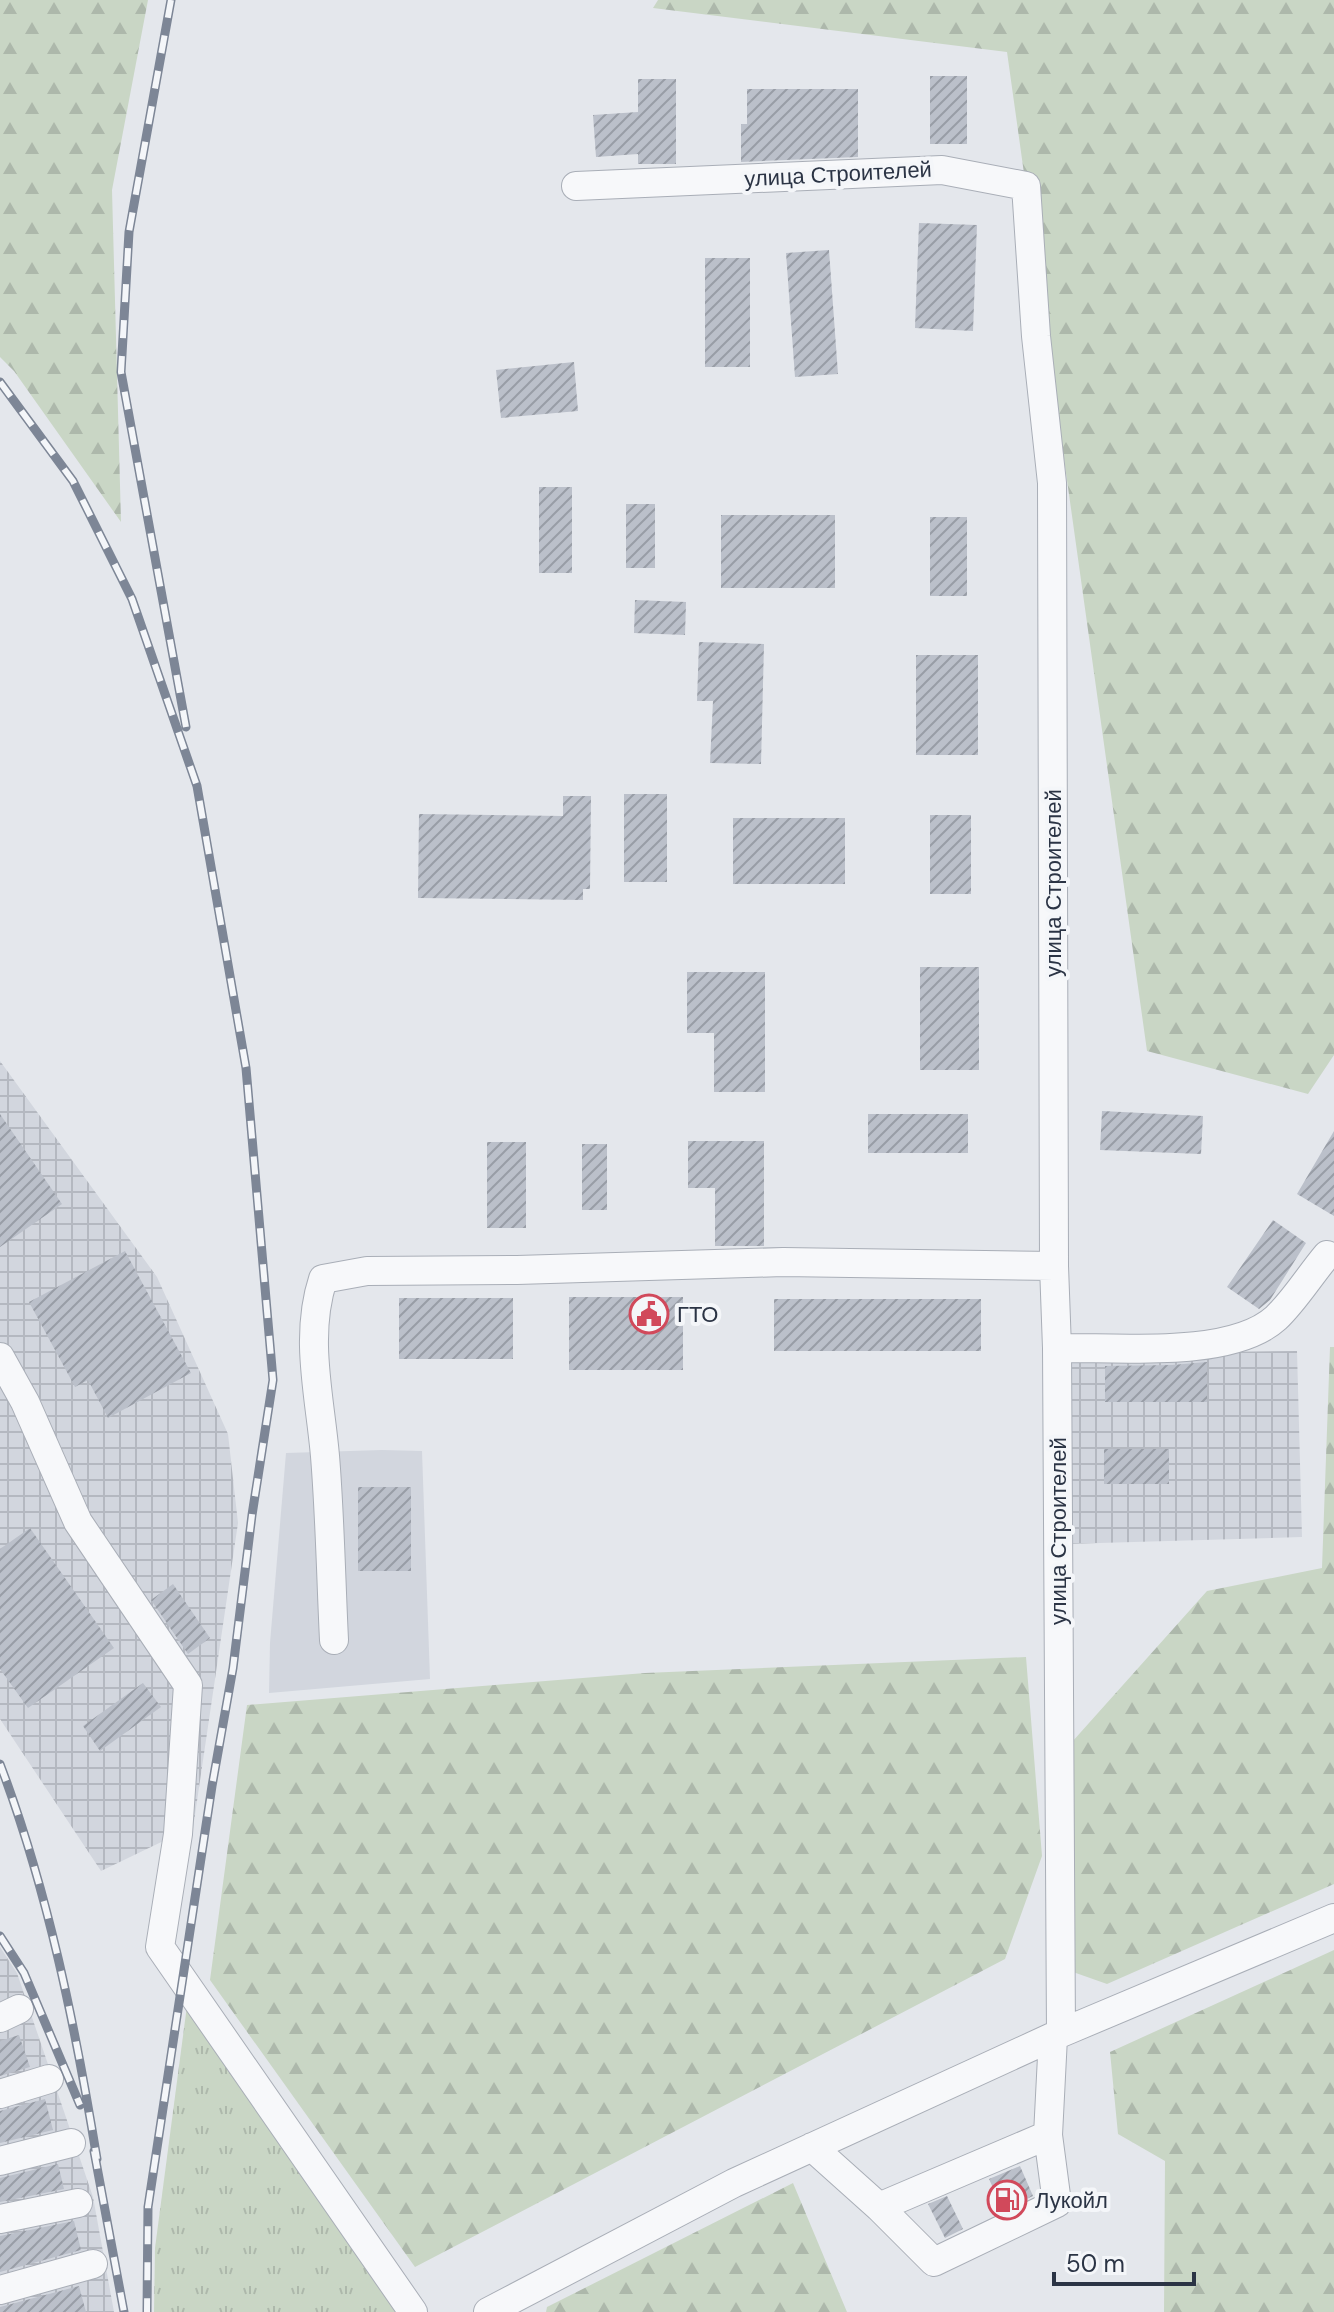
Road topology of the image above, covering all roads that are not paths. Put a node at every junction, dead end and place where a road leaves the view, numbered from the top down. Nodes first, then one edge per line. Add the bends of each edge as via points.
1 (576, 186) dead end
2 (1327, 1255) dead end
3 (1054, 1266) junction
4 (1057, 1348) junction
5 (0, 1357) edge
6 (334, 1640) dead end
7 (1334, 1918) edge
8 (1057, 2035) junction
9 (49, 2079) dead end
10 (0, 2094) edge
11 (1048, 2135) junction
12 (71, 2143) dead end
13 (812, 2147) junction
14 (0, 2161) edge
15 (78, 2203) dead end
16 (879, 2207) junction
17 (0, 2219) edge
18 (93, 2264) dead end
19 (0, 2290) edge
20 (413, 2312) edge
21 (488, 2312) edge

1 - 3 street, улица Строителей via 942,170 1026,186 1052,483
2 - 4 street via 1276,1318 1246,1334 1197,1346
3 - 4 street, улица Строителей
3 - 6 street via 783,1262 367,1271 323,1279 314,1306 314,1364 325,1456
4 - 8 street, улица Строителей
5 - 20 street via 78,1522 188,1685 178,1834 160,1947
7 - 8 street
8 - 11 street, улица Строителей
8 - 13 street
9 - 10 street
11 - 16 street
11 - 16 street, улица Строителей via 1057,2203 934,2262
12 - 14 street
13 - 16 street
13 - 21 street
15 - 17 street
18 - 19 street

